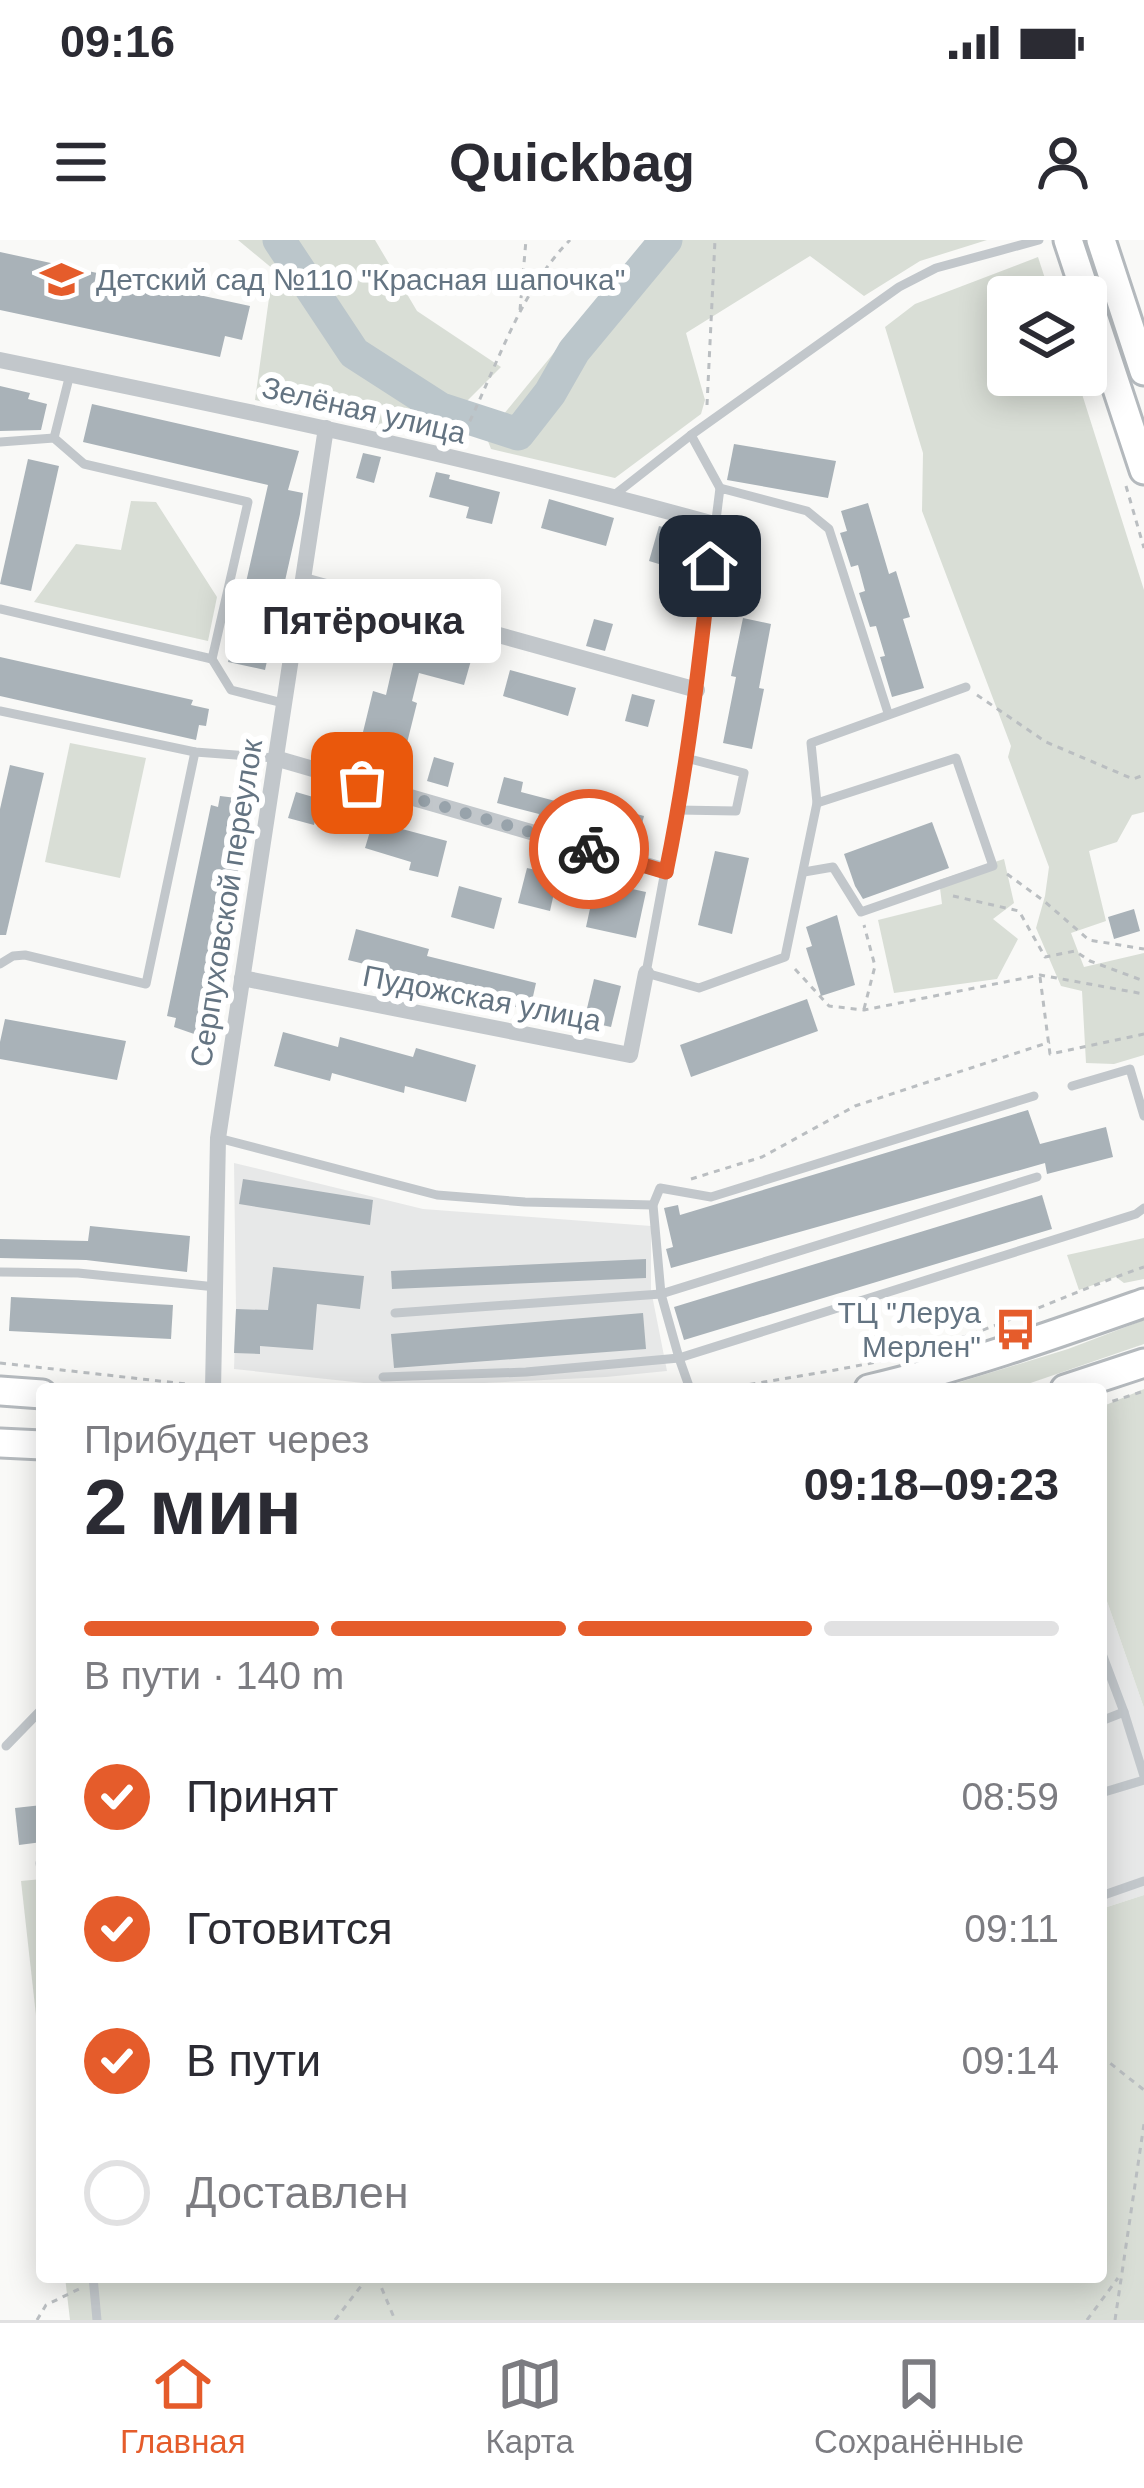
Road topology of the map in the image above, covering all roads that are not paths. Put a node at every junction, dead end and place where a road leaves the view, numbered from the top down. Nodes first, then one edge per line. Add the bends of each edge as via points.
1 (1039, 240) edge
2 (1068, 240) edge
3 (1101, 240) edge
4 (0, 360) edge
5 (1144, 370) edge
6 (70, 374) junction
7 (326, 428) junction
8 (691, 435) junction
9 (54, 438) junction
10 (0, 442) edge
11 (1144, 470) edge
12 (720, 488) junction
13 (613, 496) junction
14 (714, 524) junction
15 (304, 581) junction
16 (0, 609) edge
17 (212, 658) junction
18 (966, 687) road end
19 (697, 690) junction
20 (284, 703) junction
21 (0, 711) edge
22 (888, 713) junction
23 (195, 752) junction
24 (275, 758) junction
25 (686, 758) junction
26 (817, 802) junction
27 (678, 810) junction
28 (666, 872) junction
29 (804, 872) junction
30 (0, 964) edge
31 (646, 974) junction
32 (242, 978) junction
33 (1072, 1086) dead end
34 (1034, 1096) dead end
35 (1144, 1116) edge
36 (218, 1138) junction
37 (1037, 1177) dead end
38 (653, 1205) junction
39 (1144, 1208) edge
40 (0, 1272) edge
41 (216, 1287) junction
42 (662, 1294) junction
43 (1144, 1303) edge
44 (395, 1313) dead end
45 (679, 1358) junction
46 (1144, 1363) edge
47 (383, 1377) dead end
48 (213, 1383) edge
49 (688, 1383) edge
50 (895, 1383) edge
51 (1083, 1383) edge
52 (0, 1391) edge
53 (36, 1394) edge
54 (0, 1443) edge
55 (36, 1445) edge
56 (1107, 1670) edge
57 (1124, 1712) junction
58 (36, 1715) edge
59 (1107, 1719) edge
60 (6, 1746) dead end
61 (1144, 1778) edge
62 (1107, 1791) edge
63 (1144, 1881) edge
64 (1107, 1894) edge
65 (93, 2283) edge
66 (97, 2320) edge

1 - 8 lane via 936,268 899,287
2 - 11 main road
3 - 5 main road
4 - 6 street, Зелёная улица
6 - 7 street, Зелёная улица
6 - 9 lane
7 - 13 street, Зелёная улица
7 - 15 street, Серпуховской переулок
8 - 12 lane
8 - 13 lane
9 - 10 lane
9 - 17 lane via 84,464 248,502
12 - 14 lane
12 - 22 lane via 806,512 829,529
13 - 14 street, Зелёная улица
14 - 19 lane
15 - 19 street
15 - 20 street, Серпуховской переулок
16 - 17 lane
17 - 20 lane via 231,690
18 - 22 lane
19 - 25 lane
20 - 24 street, Серпуховской переулок
21 - 23 lane
22 - 26 lane via 812,742
23 - 24 lane
23 - 30 lane via 146,984 25,956
24 - 28 street
24 - 32 street, Серпуховской переулок
25 - 27 lane
25 - 27 lane via 744,773 736,812
26 - 29 lane
26 - 29 lane via 956,758 993,866 861,913 833,867
27 - 28 lane
28 - 31 lane
29 - 31 lane via 784,957 699,988
31 - 32 street, Пудожская улица via 636,1056
32 - 36 street, Серпуховской переулок
33 - 35 lane via 1130,1069
34 - 38 lane via 711,1197 661,1188
36 - 38 lane via 437,1195
36 - 41 street, Серпуховской переулок
37 - 42 lane
38 - 42 lane
39 - 45 lane
40 - 41 lane
41 - 48 street, Серпуховской переулок
42 - 44 lane
42 - 45 lane
43 - 50 main road
45 - 47 lane
45 - 49 lane
46 - 51 main road
52 - 53 main road
54 - 55 main road
56 - 57 lane
57 - 59 lane
57 - 61 lane
58 - 60 lane
61 - 62 lane
63 - 64 lane
65 - 66 lane

